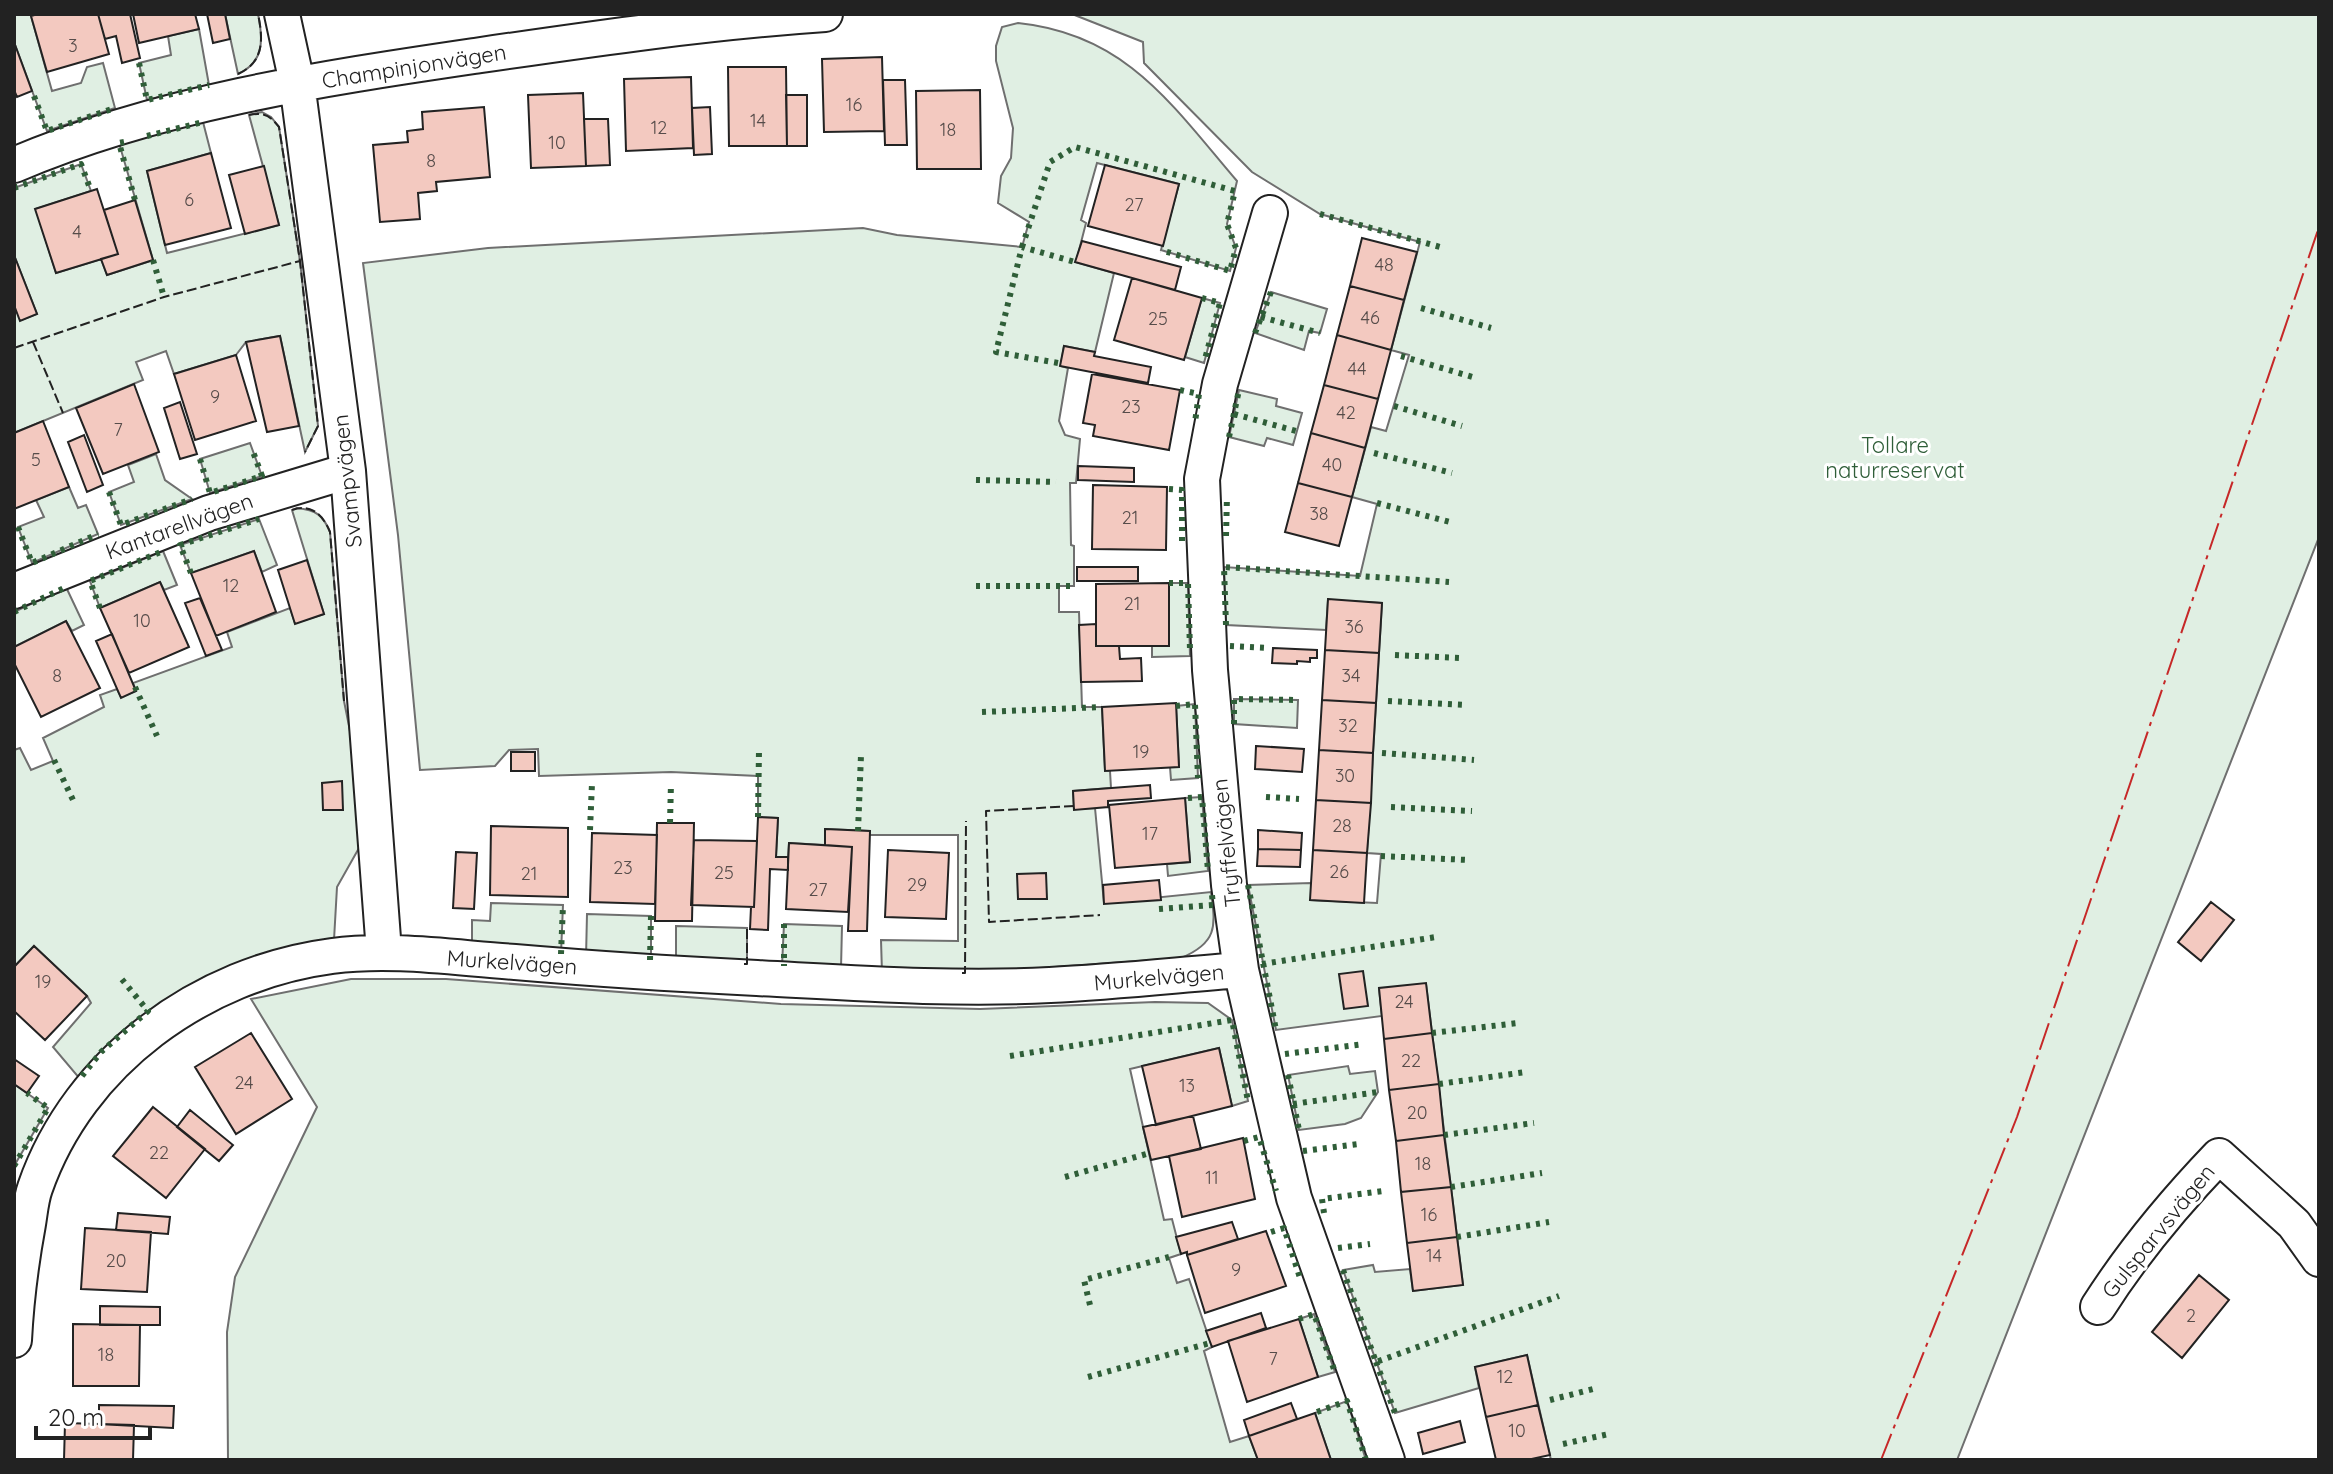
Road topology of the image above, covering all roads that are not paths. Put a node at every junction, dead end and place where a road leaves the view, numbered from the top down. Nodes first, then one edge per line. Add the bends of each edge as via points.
1 (282, 14) edge
2 (825, 14) edge
3 (297, 83) junction
4 (14, 165) edge
5 (1270, 213) dead end
6 (348, 471) junction
7 (14, 591) edge
8 (384, 952) junction
9 (1241, 970) junction
10 (2319, 1259) edge
11 (2098, 1307) dead end
12 (14, 1340) edge
13 (1387, 1460) edge

1 - 3 street, Svampvägen
2 - 3 street, Champinjonvägen via 635,32
3 - 4 street, Champinjonvägen via 156,116
3 - 6 street, Svampvägen
5 - 9 street, Tryffelvägen via 1220,384 1202,479 1210,670
6 - 7 street, Kantarellvägen via 209,513
6 - 8 street, Svampvägen
8 - 9 street, Murkelvägen via 664,973 968,987
8 - 12 street, Murkelvägen via 292,963 245,978 180,1009 124,1052 57,1141 35,1189
9 - 13 street, Tryffelvägen via 1294,1198
10 - 11 street, Gulsparvsvägen via 2294,1224 2219,1156 2168,1212

